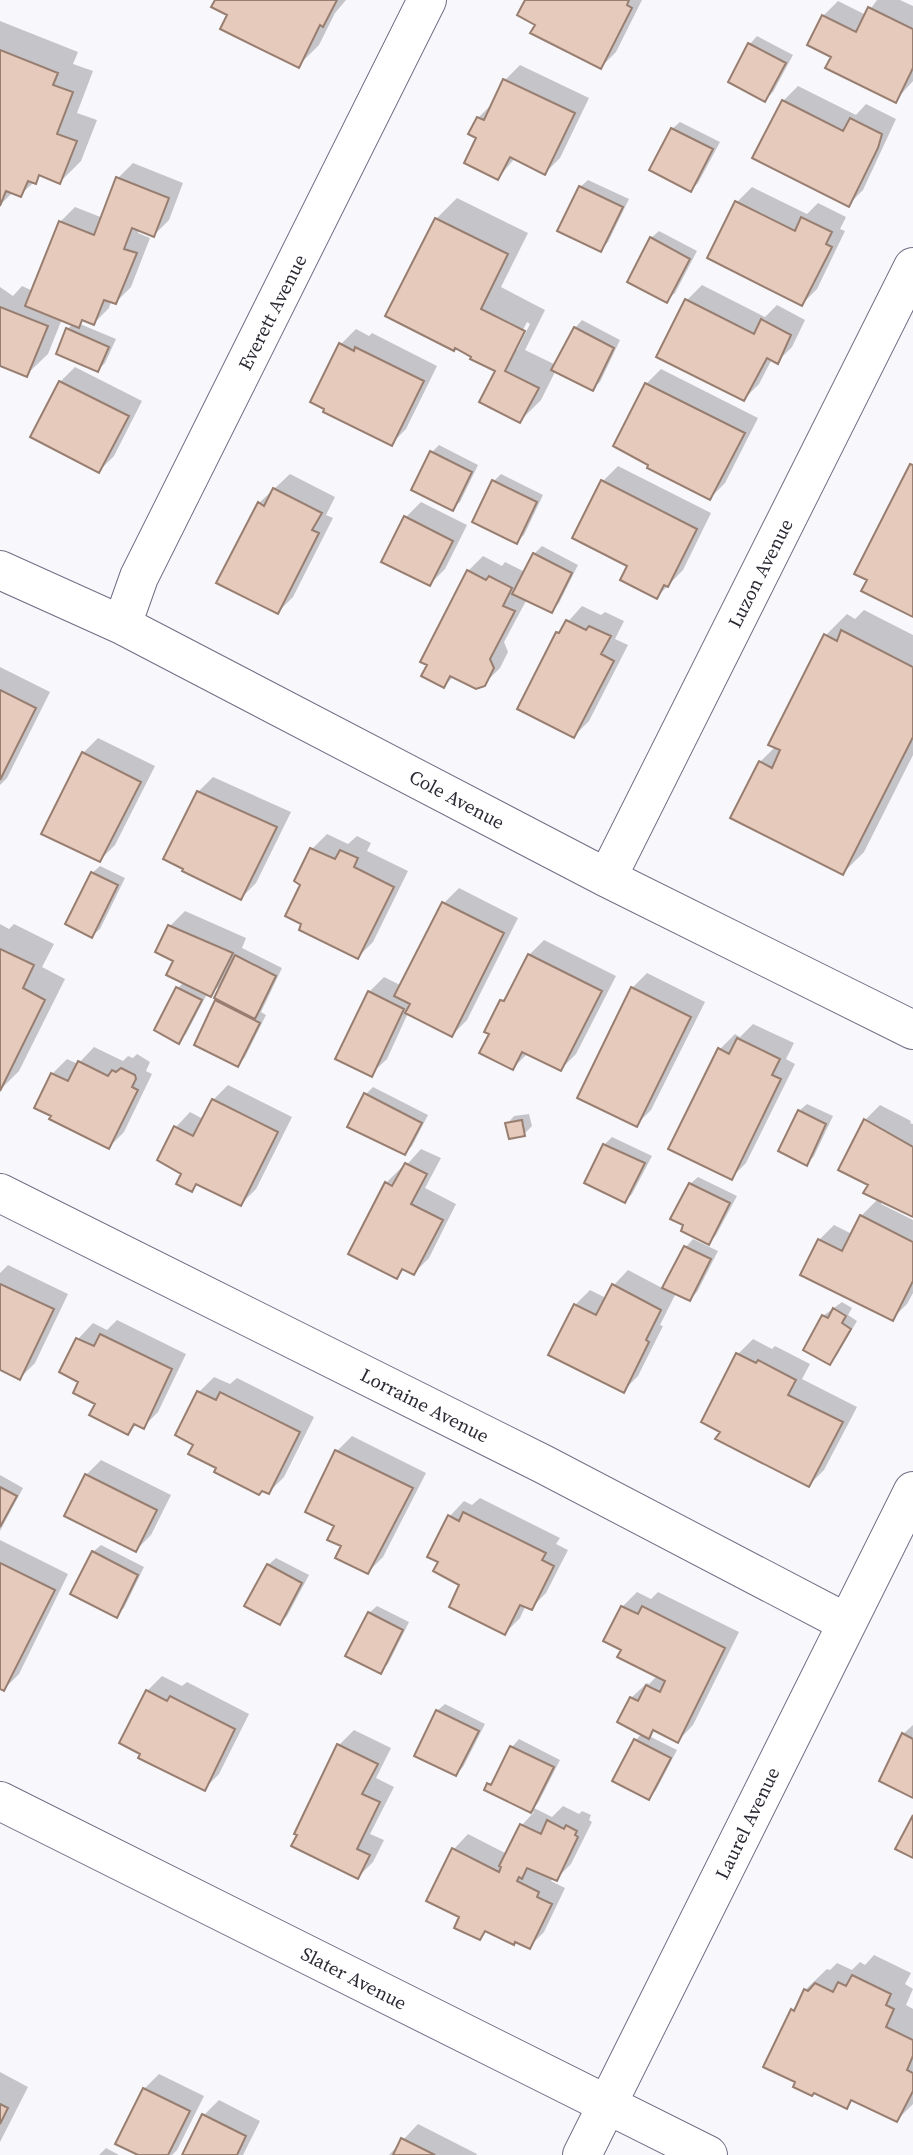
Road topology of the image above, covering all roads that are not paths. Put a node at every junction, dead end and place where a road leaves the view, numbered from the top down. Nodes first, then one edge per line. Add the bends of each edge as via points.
1 (427, 0) edge
2 (913, 267) edge
3 (0, 570) edge
4 (122, 625) junction
5 (607, 878) junction
6 (913, 1030) edge
7 (0, 1193) edge
8 (913, 1491) edge
9 (847, 1623) junction
10 (0, 1801) edge
11 (607, 2104) junction
12 (582, 2155) edge
13 (708, 2155) edge

1 - 4 street, Everett Avenue via 139,577
2 - 5 street, Luzon Avenue
3 - 4 street, Cole Avenue
4 - 5 street, Cole Avenue
5 - 6 street, Cole Avenue
7 - 9 street, Lorraine Avenue via 543,1464
8 - 9 street, Laurel Avenue
9 - 11 street, Laurel Avenue
10 - 11 street, Slater Avenue
11 - 12 street, Laurel Avenue
11 - 13 street, Slater Avenue

